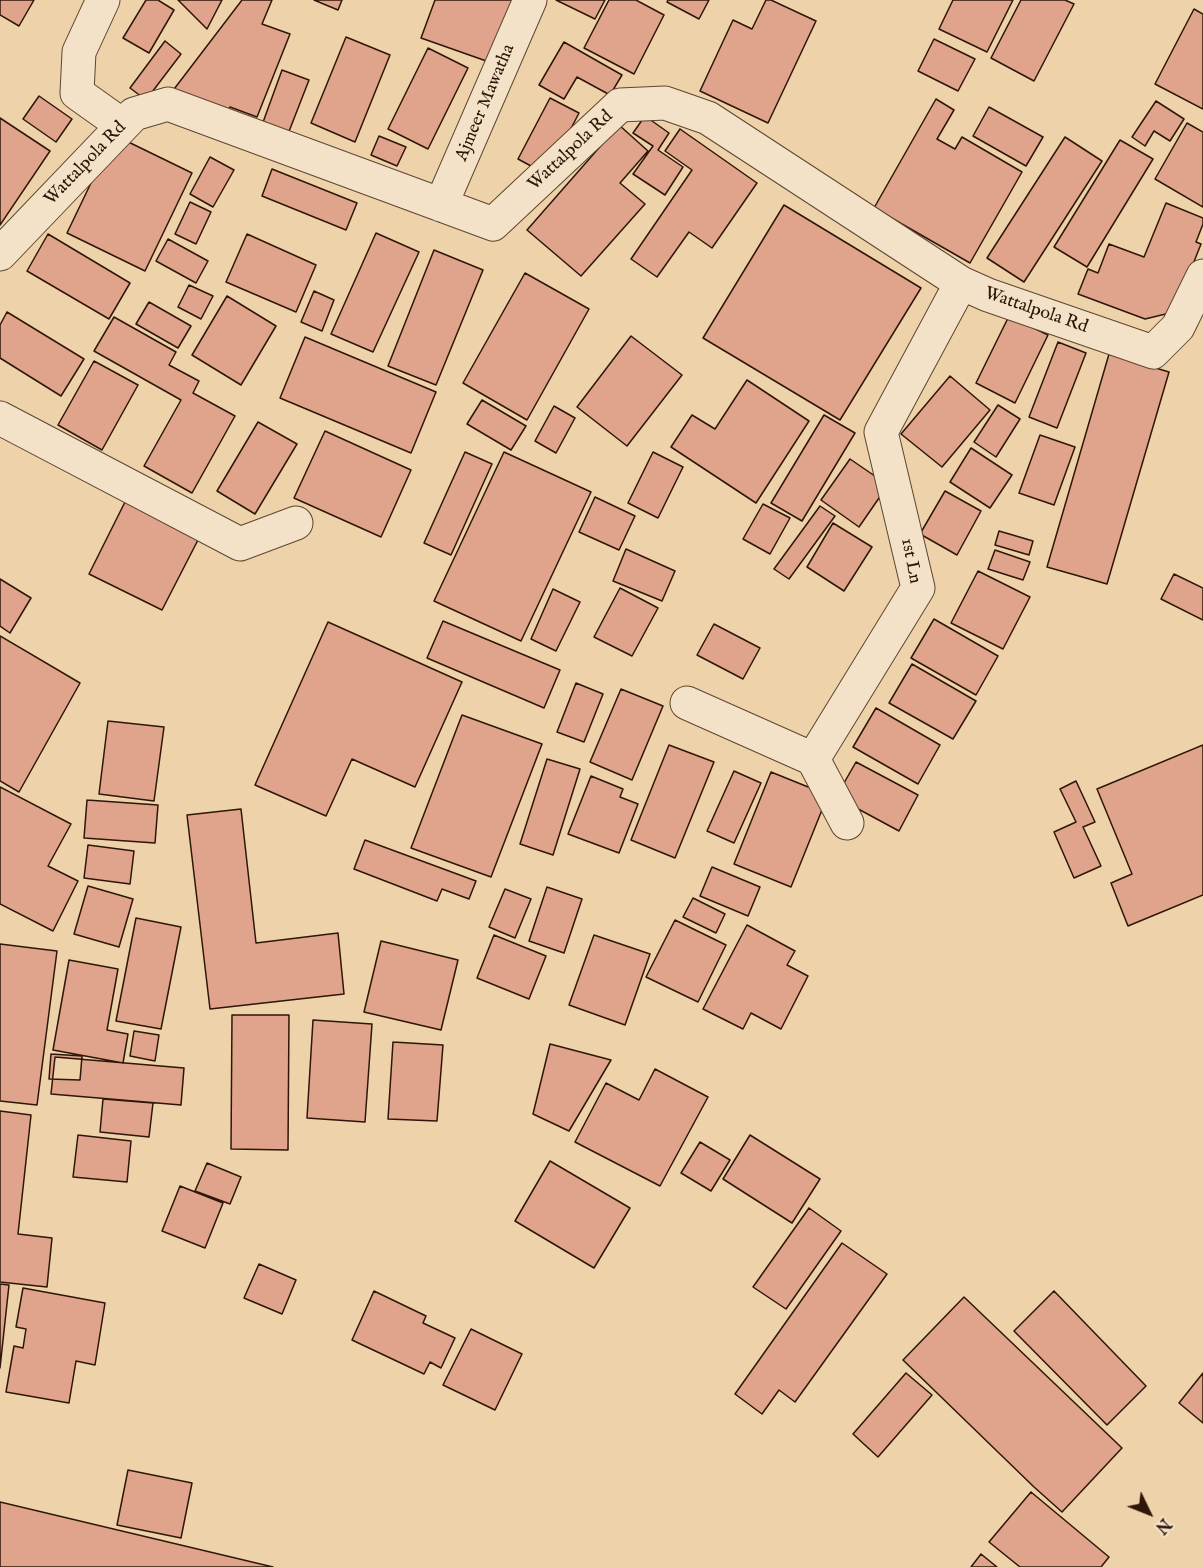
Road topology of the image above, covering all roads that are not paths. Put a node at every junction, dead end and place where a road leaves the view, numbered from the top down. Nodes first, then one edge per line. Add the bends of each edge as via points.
1 (103, 0) edge
2 (530, 0) edge
3 (122, 125) junction
4 (441, 205) junction
5 (0, 254) edge
6 (1203, 276) edge
7 (961, 283) junction
8 (0, 418) edge
9 (296, 523) dead end
10 (687, 703) dead end
11 (813, 759) junction
12 (847, 823) dead end

1 - 3 street via 80,52 77,93
2 - 4 street, Ajmeer Mawatha
3 - 4 street, Wattalpola Rd via 134,114 168,104
3 - 5 street, Wattalpola Rd
4 - 7 street, Wattalpola Rd via 493,224 620,105 665,103 708,118
6 - 7 street, Wattalpola Rd via 1178,327 1153,351
7 - 11 street, 1st Ln via 881,432 918,588
8 - 9 street via 240,544
10 - 11 street
11 - 12 street

